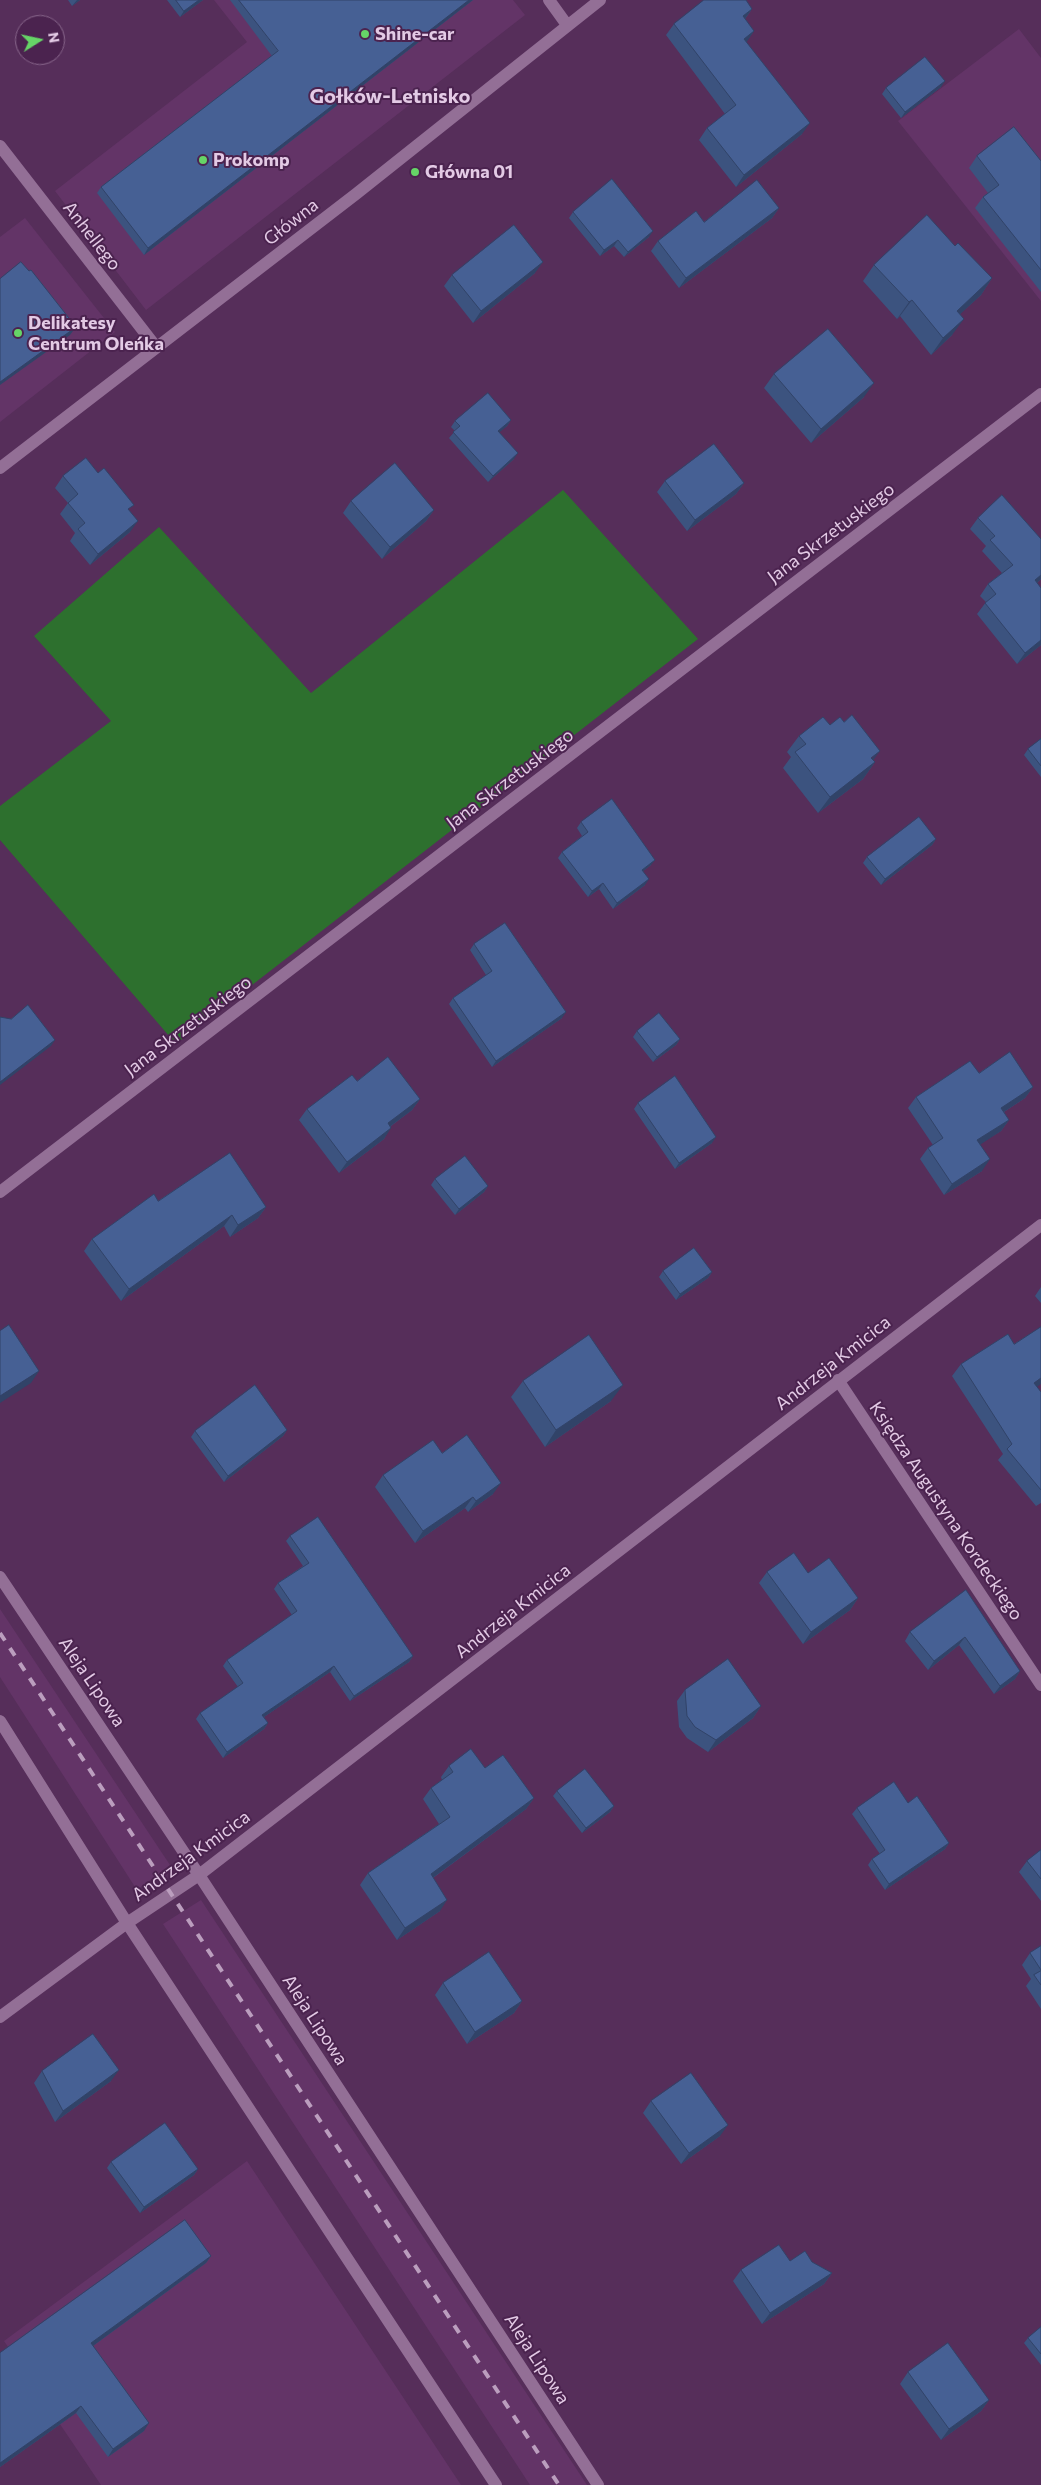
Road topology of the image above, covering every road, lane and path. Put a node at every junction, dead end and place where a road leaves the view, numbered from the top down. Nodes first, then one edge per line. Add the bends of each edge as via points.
1 (548, 0) edge
2 (600, 0) edge
3 (568, 25) junction
4 (0, 146) edge
5 (156, 347) junction
6 (1041, 394) edge
7 (0, 468) edge
8 (0, 1192) edge
9 (1041, 1225) edge
10 (838, 1380) junction
11 (0, 1576) edge
12 (1041, 1685) edge
13 (0, 1721) edge
14 (199, 1875) junction
15 (127, 1923) junction
16 (0, 2016) edge
17 (496, 2485) edge
18 (598, 2485) edge

1 - 3 street
2 - 3 street, Główna
3 - 5 street, Główna
4 - 5 street, Anhellego
5 - 7 street, Główna
6 - 8 street, Jana Skrzetuskiego
9 - 10 street, Andrzeja Kmicica
10 - 12 street, Księdza Augustyna Kordeckiego
10 - 14 street, Andrzeja Kmicica
11 - 14 street, Aleja Lipowa
13 - 15 street
14 - 15 street, Andrzeja Kmicica
14 - 18 street, Aleja Lipowa
15 - 16 street, Andrzeja Kmicica
15 - 17 street

